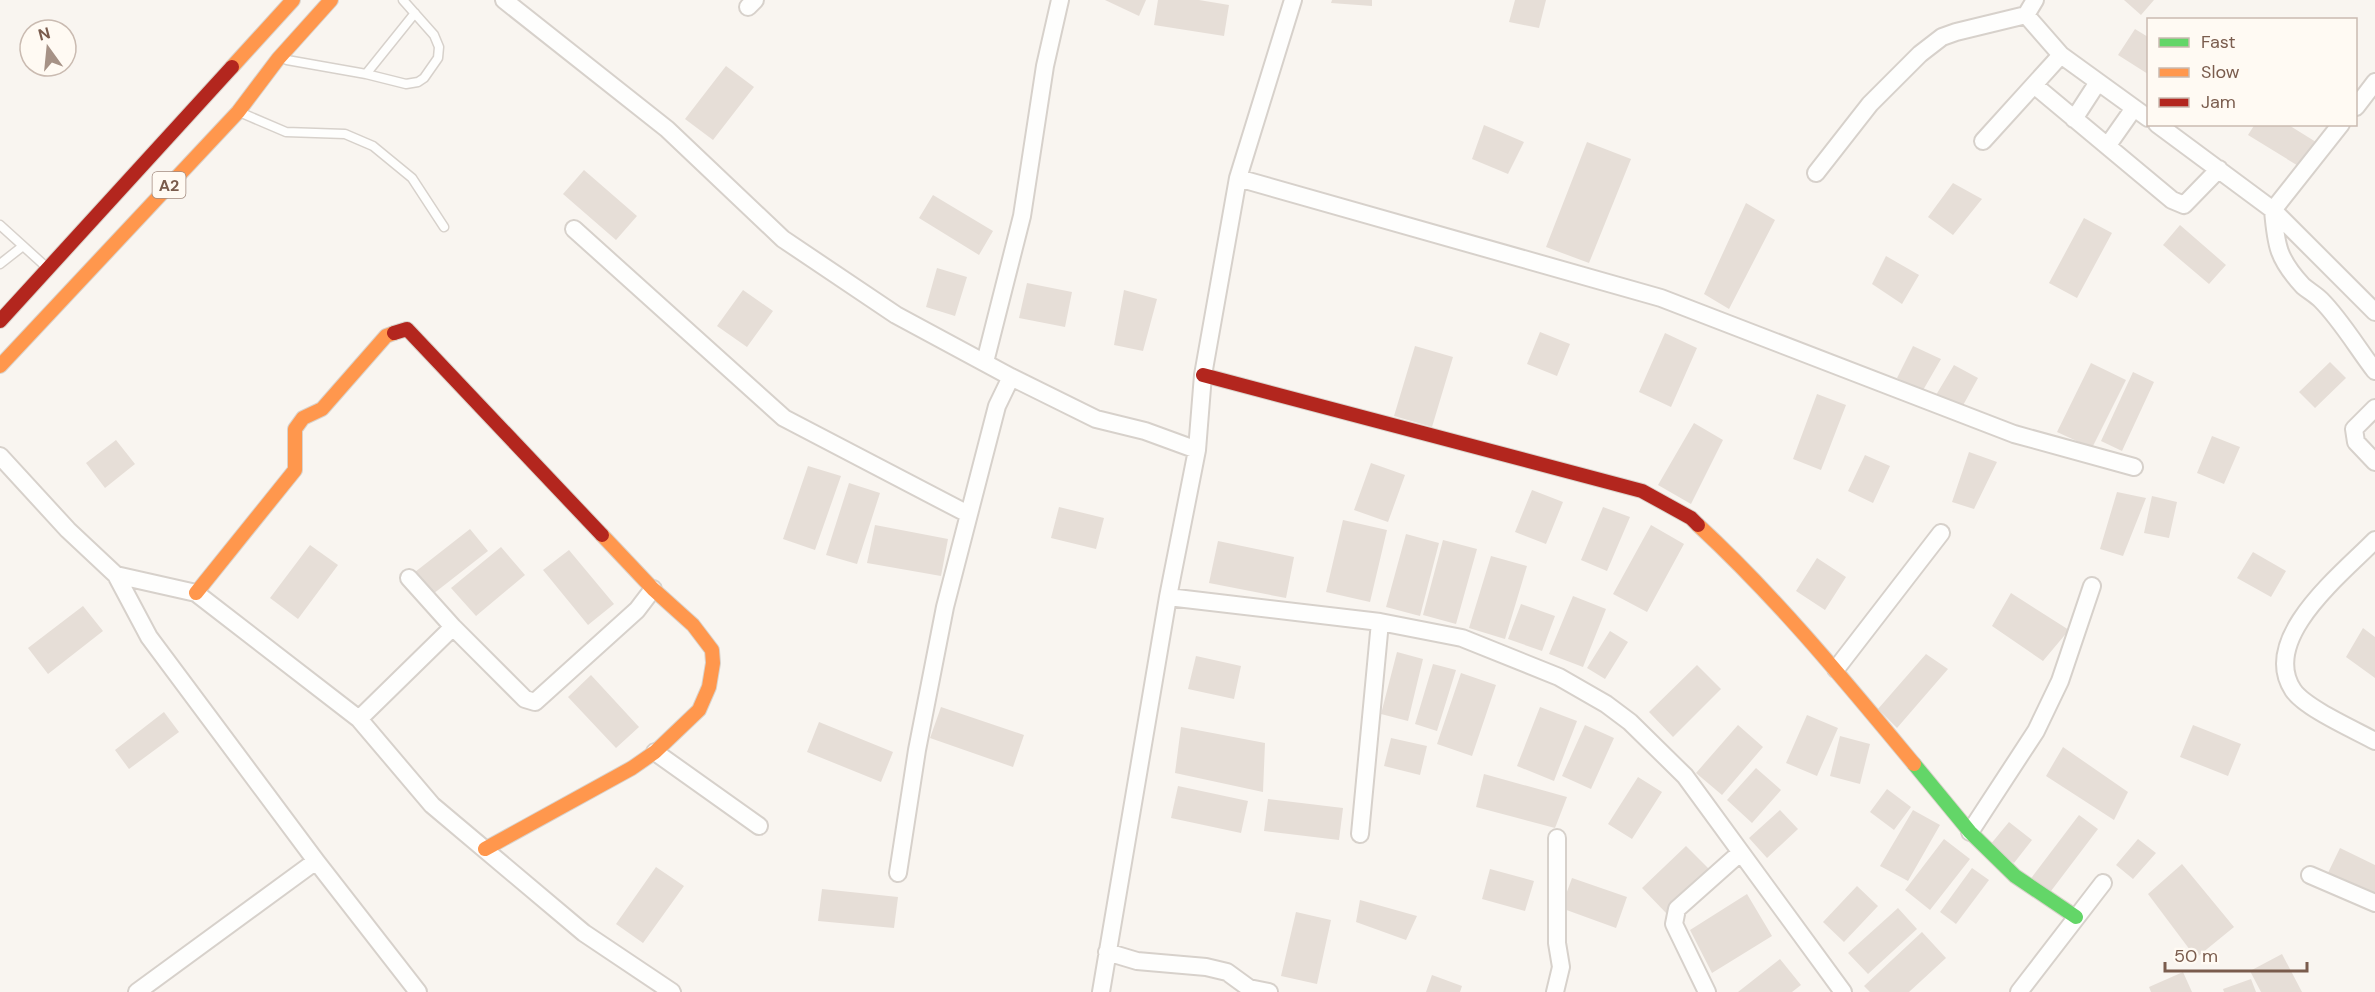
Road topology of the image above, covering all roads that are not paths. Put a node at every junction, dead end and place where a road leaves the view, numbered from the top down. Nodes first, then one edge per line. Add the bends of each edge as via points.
1 (293, 0) edge
2 (331, 0) edge
3 (403, 0) edge
4 (504, 0) edge
5 (1060, 0) edge
6 (1293, 0) edge
7 (2035, 0) edge
8 (415, 13) junction
9 (2026, 15) junction
10 (2061, 55) junction
11 (278, 59) junction
12 (366, 74) junction
13 (2098, 82) junction
14 (2375, 82) edge
15 (2034, 85) junction
16 (2357, 104) edge
17 (2134, 108) junction
18 (238, 112) junction
19 (2147, 117) edge
20 (2074, 119) junction
21 (2160, 126) edge
22 (2339, 126) edge
23 (1983, 141) dead end
24 (2108, 146) junction
25 (2219, 170) junction
26 (1816, 172) dead end
27 (1238, 178) junction
28 (2273, 210) junction
29 (0, 225) edge
30 (444, 227) dead end
31 (574, 229) dead end
32 (23, 246) junction
33 (0, 264) edge
34 (48, 269) junction
35 (2340, 278) junction
36 (2321, 300) junction
37 (2375, 312) edge
38 (2, 314) edge
39 (985, 362) junction
40 (0, 366) edge
41 (2375, 371) edge
42 (1203, 375) junction
43 (1011, 377) junction
44 (2375, 408) edge
45 (1197, 450) junction
46 (0, 456) edge
47 (2375, 462) edge
48 (2134, 467) dead end
49 (968, 514) junction
50 (1941, 533) dead end
51 (2375, 540) edge
52 (116, 574) junction
53 (408, 578) dead end
54 (2092, 586) dead end
55 (653, 588) junction
56 (196, 593) junction
57 (1168, 597) junction
58 (1380, 621) junction
59 (453, 627) junction
60 (1836, 669) junction
61 (359, 719) junction
62 (2375, 741) edge
63 (656, 752) junction
64 (759, 826) dead end
65 (1970, 832) junction
66 (1360, 834) dead end
67 (1557, 838) dead end
68 (485, 849) junction
69 (1740, 853) junction
70 (316, 861) junction
71 (898, 873) dead end
72 (2310, 875) dead end
73 (2103, 883) dead end
74 (2375, 903) edge
75 (2076, 917) junction
76 (1107, 952) junction
77 (136, 992) edge
78 (418, 992) edge
79 (672, 992) edge
80 (1101, 992) edge
81 (1269, 992) edge
82 (1555, 992) edge
83 (1707, 992) edge
84 (1844, 992) edge
85 (2019, 992) edge

1 - 34 main road, A2
2 - 11 main road, A2
3 - 8 lane
4 - 39 street via 667,129 783,239 896,315
5 - 39 street via 1045,66 1022,216
6 - 27 street
7 - 9 street
8 - 12 lane
8 - 12 lane via 439,47 438,58 424,78 406,84
9 - 10 street
9 - 26 street via 1942,37 1870,104
10 - 13 street
10 - 15 street
11 - 12 lane
11 - 18 main road, A2
13 - 17 street
13 - 20 street
14 - 16 street
15 - 20 street
15 - 23 street
17 - 19 street
17 - 24 street
18 - 30 lane via 286,132 345,134 373,146 412,178
18 - 40 main road, A2
20 - 24 street
21 - 25 street
22 - 28 street
24 - 25 street via 2172,200 2184,205
25 - 28 street
27 - 42 street
27 - 48 street via 1661,298 2014,434
28 - 35 street
28 - 36 street via 2278,252 2305,287
29 - 32 lane
31 - 49 street via 784,418
32 - 33 lane
32 - 34 lane
34 - 38 main road, A2
35 - 36 street
35 - 37 street
36 - 41 street
39 - 43 street
42 - 45 street
42 - 60 main road via 1642,491 1699,525
43 - 45 street via 1096,419
43 - 49 street via 998,406
44 - 47 street via 2354,429 2356,442
45 - 57 street
46 - 52 street via 68,530
49 - 71 street via 917,750
50 - 60 street
51 - 62 street via 2306,610 2292,633 2284,668 2293,690 2306,702
52 - 56 street
52 - 70 street via 149,637
53 - 59 street
54 - 65 street via 2060,681 2036,730
55 - 56 main road via 407,329 386,336 322,409 303,418 295,429 295,470
55 - 59 street via 637,610 535,702 525,699
55 - 63 main road via 706,640 713,663 709,687 699,710
56 - 61 street
57 - 58 street
57 - 76 street
58 - 66 street
58 - 69 street via 1462,638 1559,677 1606,704 1685,776
59 - 61 street
60 - 65 main road
61 - 68 street via 432,805
63 - 64 street
63 - 68 main road
65 - 75 main road via 2015,876
67 - 82 street via 1557,943 1561,967
68 - 79 street via 584,933
69 - 83 street via 1675,915 1674,924
69 - 84 street
70 - 77 street
70 - 78 street
72 - 74 street
73 - 75 street
75 - 85 street
76 - 80 street
76 - 81 street via 1137,962 1227,972 1249,988

